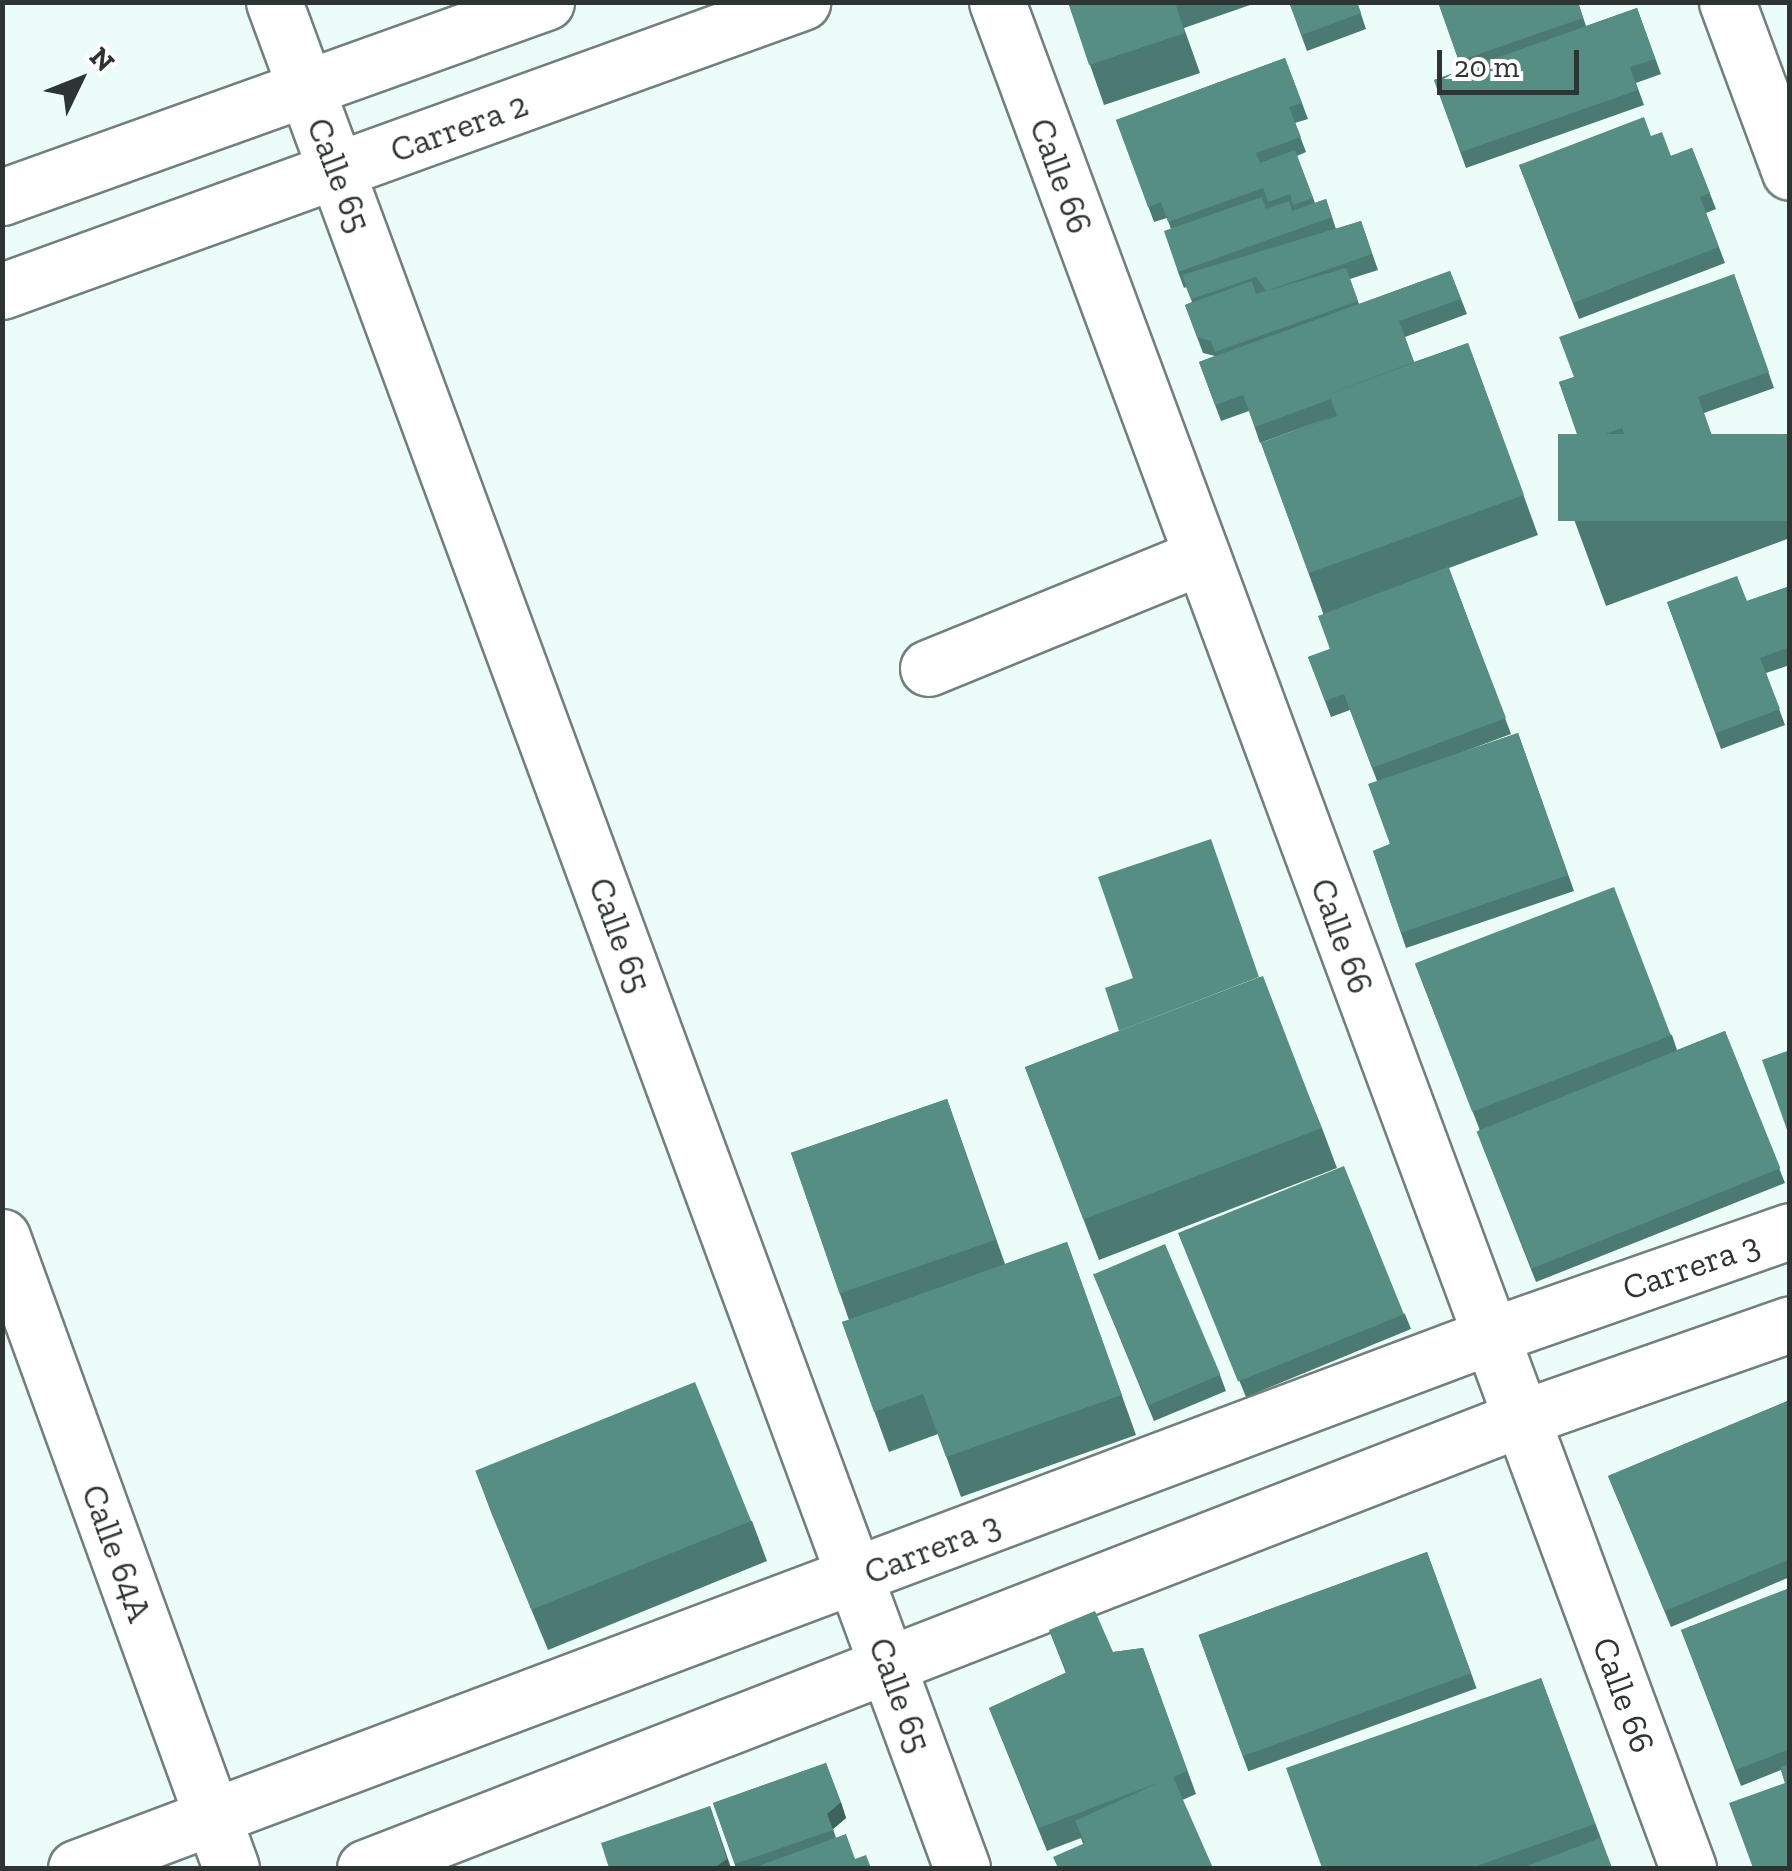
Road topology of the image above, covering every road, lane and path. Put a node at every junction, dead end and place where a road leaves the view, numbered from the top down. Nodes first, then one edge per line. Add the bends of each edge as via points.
1 (274, 2) edge
2 (546, 2) edge
3 (997, 2) edge
4 (1728, 2) edge
5 (792, 4) edge
6 (306, 89) junction
7 (338, 170) junction
8 (1790, 172) edge
9 (2, 198) edge
10 (2, 291) edge
11 (1202, 556) junction
12 (928, 668) dead end
13 (1790, 1232) edge
14 (2, 1236) edge
15 (1790, 1324) edge
16 (1490, 1336) junction
17 (1522, 1418) junction
18 (858, 1576) junction
19 (890, 1669) junction
20 (213, 1818) junction
21 (76, 1868) edge
22 (232, 1868) edge
23 (365, 1868) edge
24 (962, 1868) edge
25 (1688, 1868) edge

1 - 6 street, Calle 65
2 - 6 street
3 - 11 street, Calle 66
4 - 8 street
5 - 7 street, Carrera 2
6 - 7 street, Calle 65
6 - 9 street
7 - 10 street, Carrera 2
7 - 18 street, Calle 65
11 - 12 street
11 - 16 street, Calle 66
13 - 16 street, Carrera 3
14 - 20 street, Calle 64A
15 - 17 street
16 - 17 street, Calle 66
16 - 18 street, Carrera 3
17 - 19 street
17 - 25 street, Calle 66
18 - 19 street, Calle 65
18 - 20 street, Carrera 3
19 - 23 street
19 - 24 street, Calle 65
20 - 21 street, Carrera 3
20 - 22 street, Calle 64A

